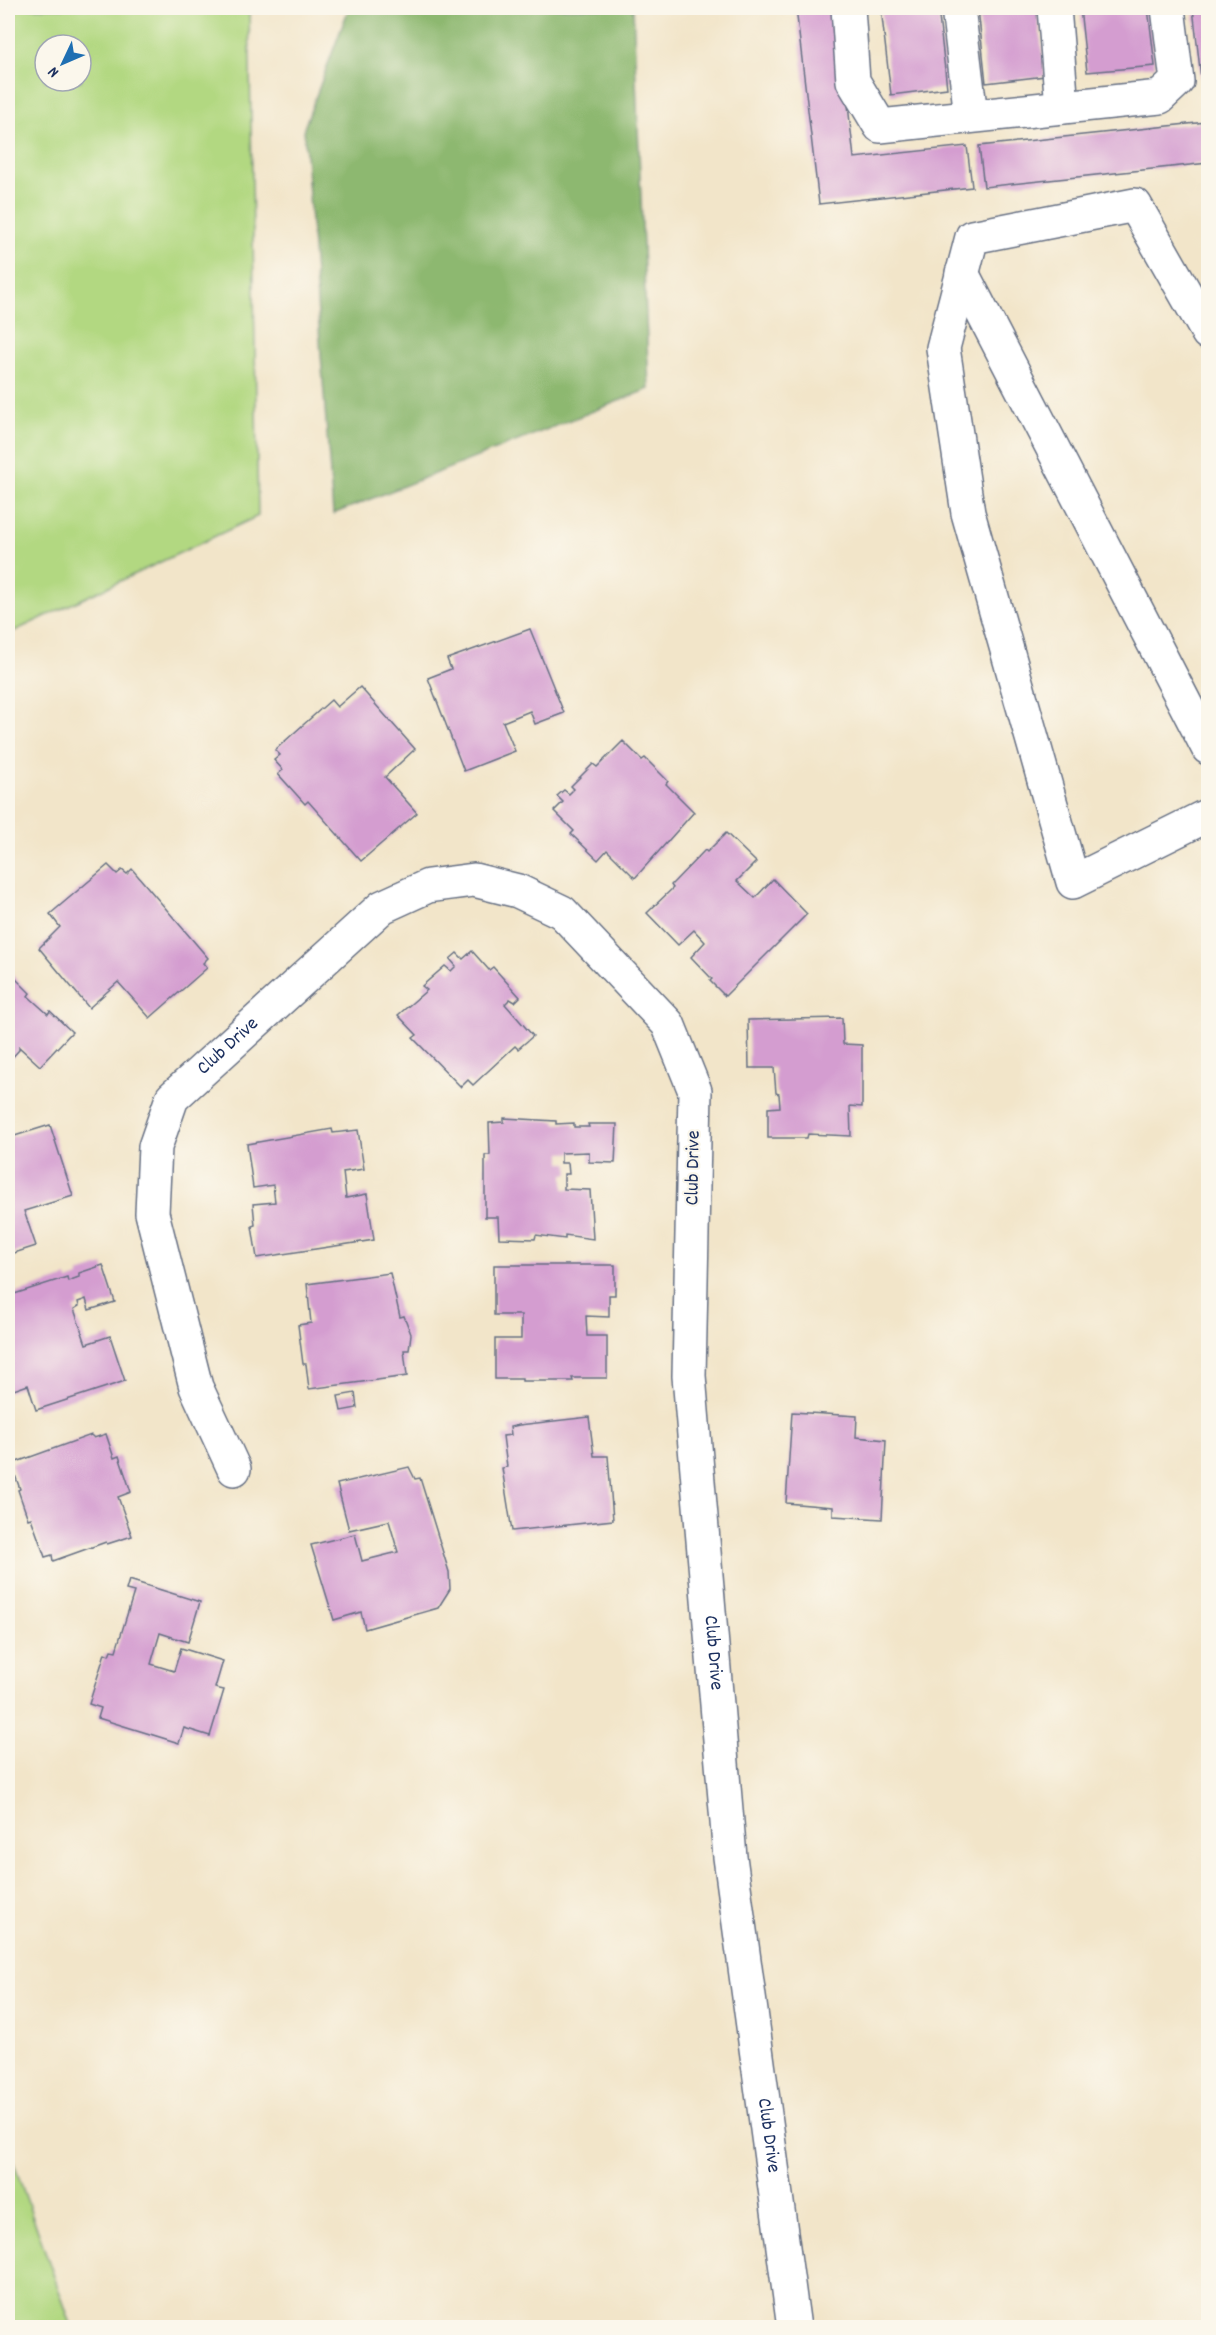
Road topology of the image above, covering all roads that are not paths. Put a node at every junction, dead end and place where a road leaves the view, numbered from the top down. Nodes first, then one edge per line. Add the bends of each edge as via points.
1 (848, 8) edge
2 (958, 8) edge
3 (1053, 8) edge
4 (1168, 8) edge
5 (1062, 107) junction
6 (971, 116) junction
7 (962, 273) junction
8 (1209, 333) edge
9 (1209, 748) edge
10 (1209, 815) edge
11 (234, 1469) dead end
12 (794, 2328) edge

1 - 6 street via 853,81 880,126
2 - 6 street
3 - 5 street
4 - 5 street via 1177,81 1160,97
5 - 6 street
7 - 8 street via 972,237 1135,205
7 - 9 street
7 - 10 street via 943,348 968,513 1073,882
11 - 12 street, Club Drive via 196,1387 152,1213 155,1147 172,1098 382,907 428,886 474,880 518,891 562,912 668,1024 695,1091 690,1388 730,1857

